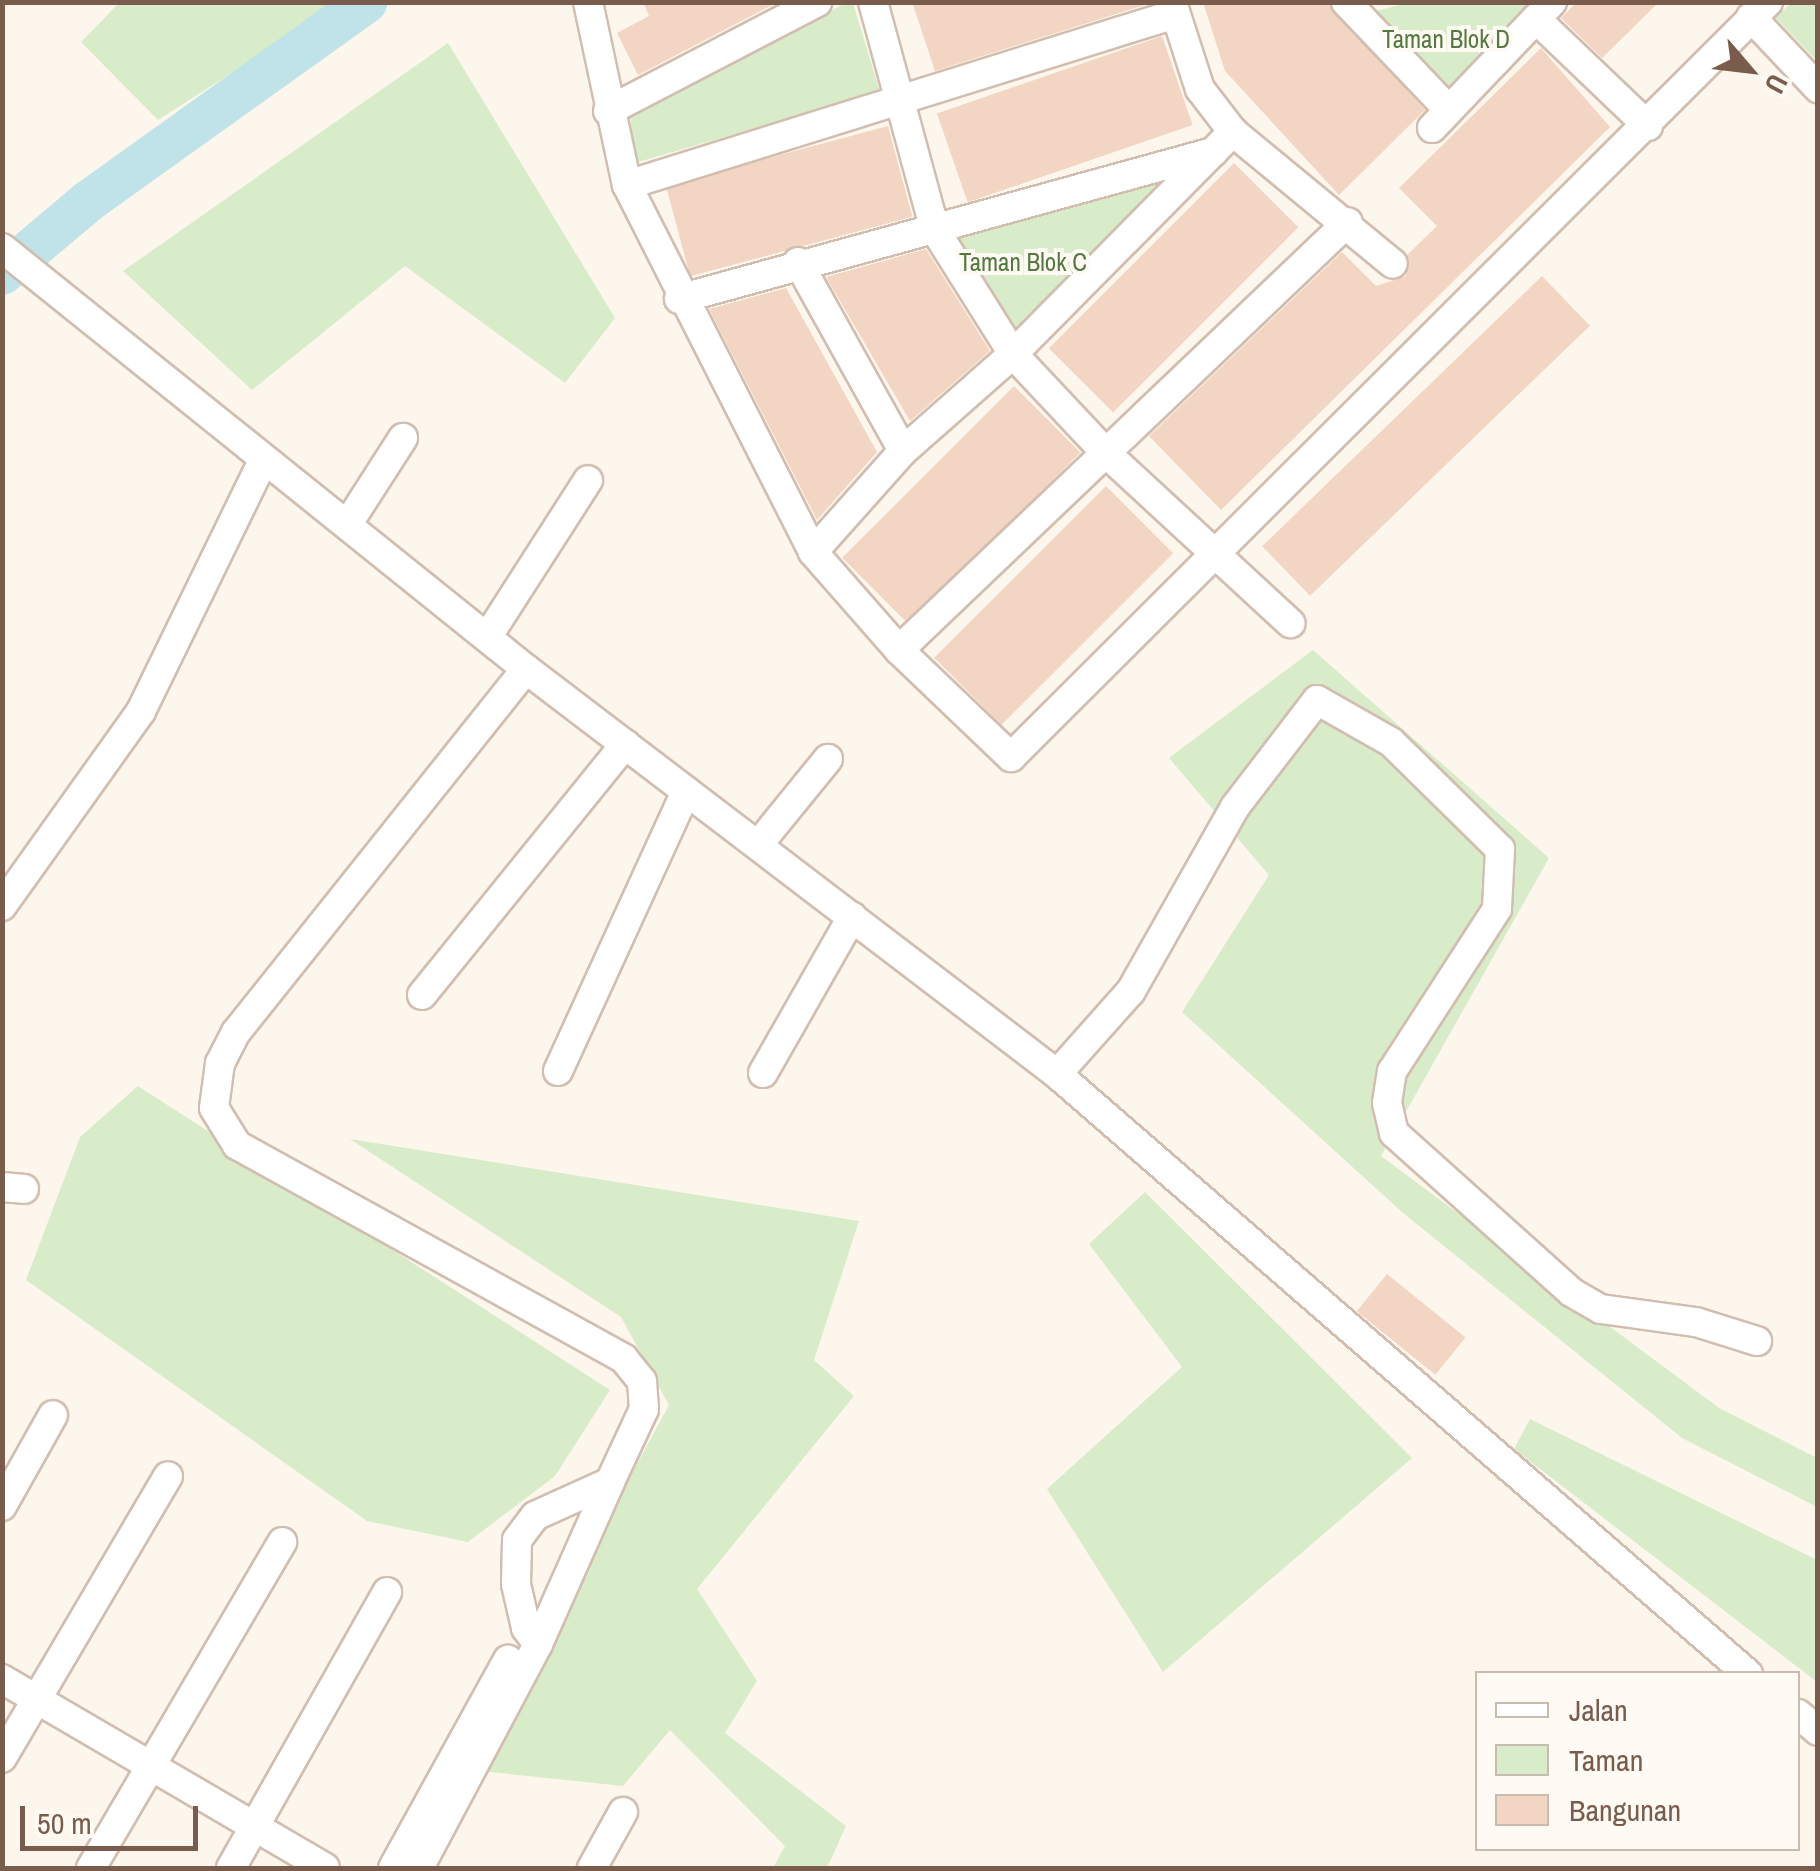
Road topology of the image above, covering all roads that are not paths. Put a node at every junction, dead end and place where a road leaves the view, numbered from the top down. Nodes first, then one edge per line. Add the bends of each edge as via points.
1 (588, 2) edge
2 (817, 2) edge
3 (873, 2) edge
4 (1353, 4) edge
5 (1173, 8) edge
6 (1760, 10) edge
7 (1544, 11) edge
8 (1818, 88) edge
9 (901, 101) junction
10 (608, 111) junction
11 (1648, 126) junction
12 (1225, 141) junction
13 (627, 185) junction
14 (1348, 222) junction
15 (935, 230) junction
16 (3, 248) edge
17 (798, 262) junction
18 (1394, 264) dead end
19 (680, 299) junction
20 (1013, 354) junction
21 (402, 438) dead end
22 (902, 451) junction
23 (1106, 453) junction
24 (264, 459) junction
25 (588, 480) dead end
26 (349, 522) junction
27 (812, 552) junction
28 (1219, 553) junction
29 (1290, 623) dead end
30 (488, 636) junction
31 (899, 650) junction
32 (526, 669) junction
33 (625, 744) junction
34 (828, 760) dead end
35 (686, 791) junction
36 (758, 846) junction
37 (2, 906) edge
38 (852, 917) junction
39 (422, 995) dead end
40 (558, 1070) dead end
41 (763, 1073) dead end
42 (1058, 1074) junction
43 (1757, 1341) dead end
44 (52, 1414) dead end
45 (168, 1476) dead end
46 (610, 1482) junction
47 (2, 1506) edge
48 (282, 1542) dead end
49 (387, 1592) dead end
50 (532, 1636) junction
51 (1745, 1671) edge
52 (2, 1679) edge
53 (36, 1698) junction
54 (2, 1758) edge
55 (151, 1767) junction
56 (623, 1812) dead end
57 (254, 1830) junction
58 (92, 1868) edge
59 (231, 1868) edge
60 (325, 1868) edge
61 (394, 1868) edge
62 (419, 1868) edge
63 (592, 1868) edge

1 - 10 street
2 - 10 street
3 - 9 street
4 - 7 street via 1440,119
5 - 9 street
5 - 12 street
6 - 8 street
6 - 11 street
7 - 11 street
9 - 13 street
9 - 15 street
10 - 13 street
11 - 28 street
12 - 14 street
12 - 15 street
12 - 20 street
13 - 19 street
14 - 18 street
14 - 23 street
15 - 17 street
15 - 20 street
16 - 24 street
17 - 19 street
17 - 22 street
19 - 27 street
20 - 22 street
20 - 23 street
21 - 26 street
22 - 27 street
23 - 28 street
23 - 31 street
24 - 26 street
24 - 37 street via 141,712
25 - 30 street
26 - 30 street
27 - 31 street
28 - 29 street
28 - 31 street via 1011,757
30 - 32 street
32 - 33 street
32 - 46 street via 236,1032 220,1063 214,1108 237,1145 624,1359 642,1381 644,1410
33 - 35 street
33 - 39 street
34 - 36 street
35 - 36 street
35 - 40 street
36 - 38 street
38 - 41 street
38 - 42 street
42 - 43 street via 1131,991 1235,806 1317,700 1391,742 1500,850 1497,909 1392,1071 1387,1103 1394,1132 1570,1292 1602,1310 1682,1320
42 - 51 street
44 - 47 street
45 - 53 street
46 - 50 street
46 - 50 street via 535,1516 521,1532 513,1560
48 - 55 street
49 - 57 street
50 - 61 street
50 - 62 street
52 - 53 street
53 - 54 street
53 - 55 street
55 - 57 street
55 - 58 street
56 - 63 street
57 - 59 street
57 - 60 street

